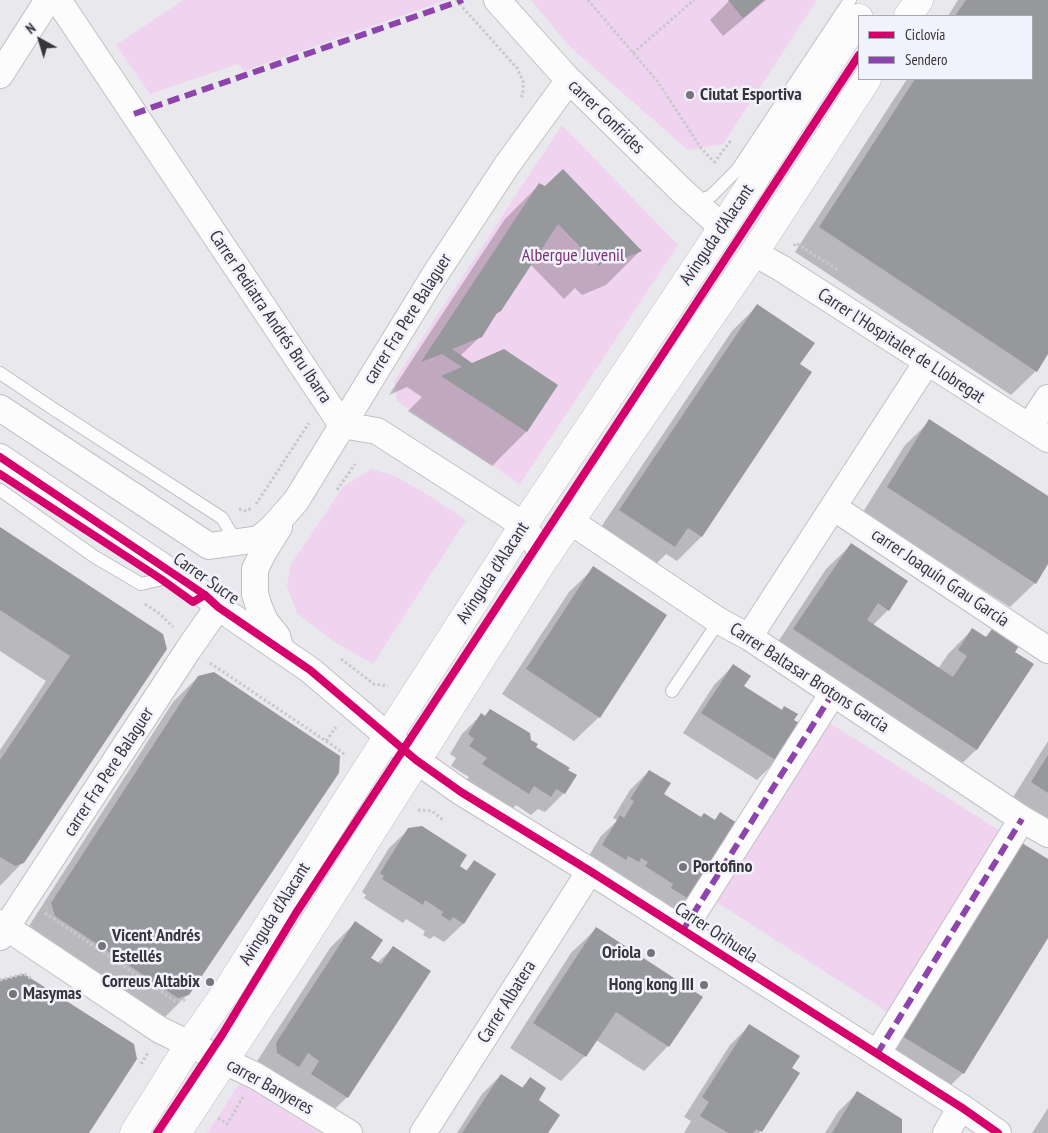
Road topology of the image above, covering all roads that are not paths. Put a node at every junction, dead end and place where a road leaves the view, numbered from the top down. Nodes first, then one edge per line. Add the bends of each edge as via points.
1 (48, 0) edge
2 (58, 0) edge
3 (497, 0) edge
4 (850, 0) edge
5 (871, 0) edge
6 (919, 0) edge
7 (861, 15) edge
8 (909, 15) edge
9 (858, 20) edge
10 (0, 75) edge
11 (569, 80) junction
12 (867, 80) edge
13 (695, 202) junction
14 (722, 227) junction
15 (754, 253) junction
16 (927, 362) junction
17 (0, 373) edge
18 (1048, 398) edge
19 (0, 408) edge
20 (342, 426) junction
21 (1038, 433) edge
22 (0, 458) edge
23 (0, 490) edge
24 (296, 501) junction
25 (833, 507) junction
26 (570, 521) junction
27 (523, 526) junction
28 (237, 542) junction
29 (543, 561) junction
30 (176, 576) junction
31 (218, 607) junction
32 (719, 621) junction
33 (749, 637) junction
34 (282, 650) junction
35 (1048, 650) edge
36 (672, 691) dead end
37 (833, 693) junction
38 (388, 736) junction
39 (416, 760) junction
40 (1022, 818) junction
41 (1048, 834) edge
42 (590, 871) junction
43 (2, 929) edge
44 (683, 930) junction
45 (189, 1045) junction
46 (877, 1054) junction
47 (224, 1061) junction
48 (961, 1107) junction
49 (134, 1133) edge
50 (177, 1133) edge
51 (349, 1133) edge
52 (423, 1133) edge
53 (946, 1133) edge
54 (998, 1133) edge

1 - 10 street
2 - 20 street, Carrer Pediatra Andrés Bru Ibarra
3 - 11 street, carrer Confrides
4 - 13 lane via 737,170 711,196
5 - 7 main road, Avinguda d'Alacant
6 - 8 main road
9 - 14 main road, Avinguda d'Alacant
11 - 13 street, carrer Confrides
11 - 20 street, carrer Fra Pere Balaguer via 501,173
12 - 15 main road, Avinguda d'Alacant
13 - 14 street, carrer Confrides
14 - 27 main road, Avinguda d'Alacant
15 - 16 street, Carrer l'Hospitalet de Llobregat
15 - 26 main road, Avinguda d'Alacant
16 - 21 street, Carrer l'Hospitalet de Llobregat
16 - 25 street
17 - 28 lane via 222,518
18 - 21 street
19 - 28 street, Carrer Sucre via 209,546
20 - 24 street, carrer Fra Pere Balaguer
20 - 27 street via 377,431
22 - 30 street, Carrer Sucre
23 - 30 lane, Carrer Sucre via 95,557 141,584
24 - 28 street, carrer Fra Pere Balaguer via 259,539
24 - 34 street, Carrer Sucre via 255,569 255,594 259,607
25 - 33 street
25 - 35 street, carrer Joaquín Grau García
26 - 29 main road, Avinguda d'Alacant
26 - 32 street, Carrer Baltasar Brotons Garcia
27 - 29 street via 538,545
27 - 38 main road, Avinguda d'Alacant
29 - 39 main road, Avinguda d'Alacant
30 - 31 street, Carrer Sucre
31 - 34 street, Carrer Sucre
31 - 43 street, carrer Fra Pere Balaguer via 24,901
32 - 33 street, Carrer Baltasar Brotons Garcia
32 - 36 lane
33 - 37 street, Carrer Baltasar Brotons Garcia
34 - 38 street, Carrer Sucre
37 - 40 street, Carrer Baltasar Brotons Garcia
37 - 44 street
38 - 39 street, Carrer Sucre
38 - 45 main road, Avinguda d'Alacant
39 - 42 street, Carrer Orihuela via 461,792
39 - 47 main road, Avinguda d'Alacant
40 - 41 street, Carrer Baltasar Brotons Garcia
40 - 46 street
42 - 44 street, Carrer Orihuela
42 - 52 street, Carrer Albatera
43 - 45 street, carrer Banyeres via 160,1030
44 - 46 street, Carrer Orihuela
45 - 47 street, carrer Banyeres
45 - 49 main road, Avinguda d'Alacant
46 - 48 street, Carrer Orihuela
47 - 50 main road, Avinguda d'Alacant
47 - 51 street, carrer Banyeres via 256,1076
48 - 53 street
48 - 54 street, Carrer Orihuela

